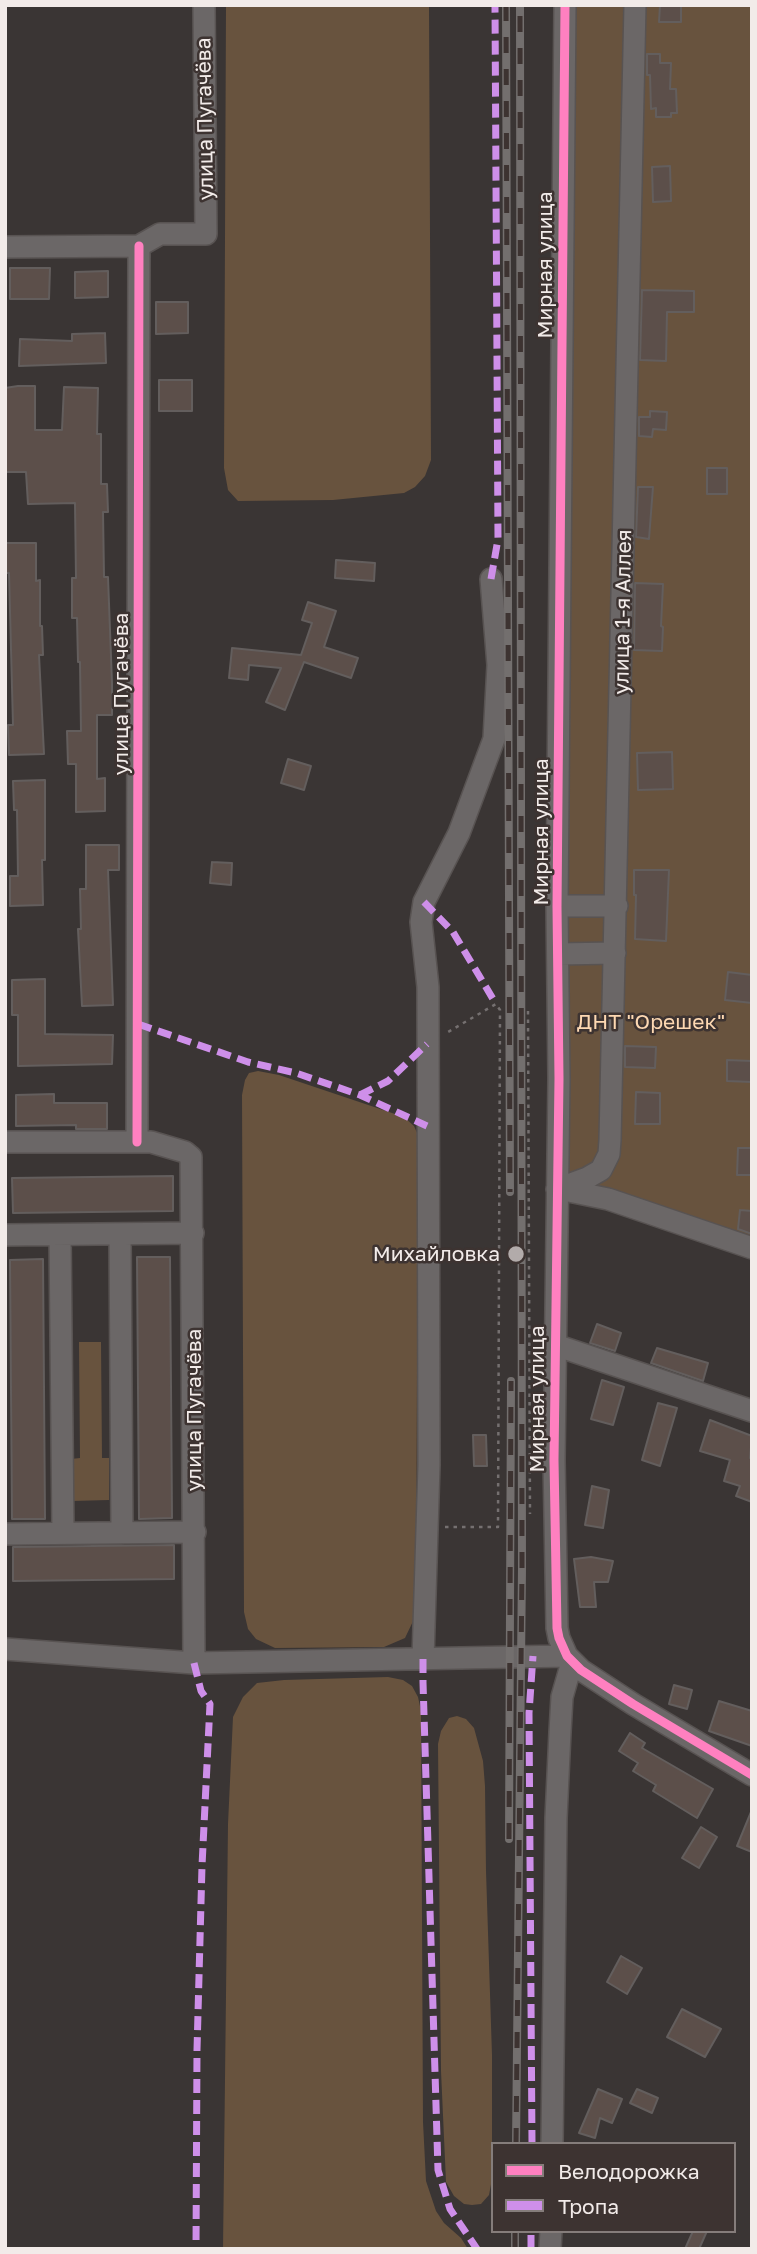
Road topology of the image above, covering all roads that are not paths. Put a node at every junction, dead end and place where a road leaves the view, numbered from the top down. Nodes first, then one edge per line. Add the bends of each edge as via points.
1 (204, 5) edge
2 (565, 5) edge
3 (635, 5) edge
4 (139, 246) junction
5 (5, 247) edge
6 (491, 579) dead end
7 (557, 906) junction
8 (617, 906) junction
9 (615, 953) junction
10 (558, 954) junction
11 (5, 1142) edge
12 (137, 1142) junction
13 (557, 1189) junction
14 (193, 1233) junction
15 (60, 1234) junction
16 (120, 1234) junction
17 (5, 1235) edge
18 (752, 1248) edge
19 (555, 1345) junction
20 (752, 1411) edge
21 (195, 1532) junction
22 (63, 1533) junction
23 (122, 1533) junction
24 (5, 1534) edge
25 (5, 1649) edge
26 (424, 1659) junction
27 (570, 1659) junction
28 (194, 1663) junction
29 (752, 1775) edge
30 (552, 2142) edge

1 - 4 street, улица Пугачёва via 206,234 160,234
2 - 7 street, Мирная улица
3 - 8 street, улица 1-я Аллея
4 - 5 street
4 - 12 street, улица Пугачёва
6 - 26 street via 498,665 494,739 472,803 421,912 428,986 429,1465
7 - 8 street
7 - 10 street, Мирная улица
8 - 9 street, улица 1-я Аллея
9 - 10 street
9 - 13 street, улица 1-я Аллея via 609,1154 601,1170
10 - 13 street, Мирная улица
11 - 12 street
12 - 14 street, улица Пугачёва via 163,1144 191,1157
13 - 18 street via 608,1199
13 - 19 street, Мирная улица
14 - 16 street
14 - 21 street, улица Пугачёва
15 - 16 street
15 - 17 street
15 - 22 street
16 - 23 street
19 - 20 street
19 - 27 street, Мирная улица via 557,1629
21 - 23 street
21 - 28 street, улица Пугачёва
22 - 23 street
22 - 24 street
25 - 28 street
26 - 27 street
26 - 28 street
27 - 29 street via 633,1704
27 - 30 street via 562,1697 559,1756

